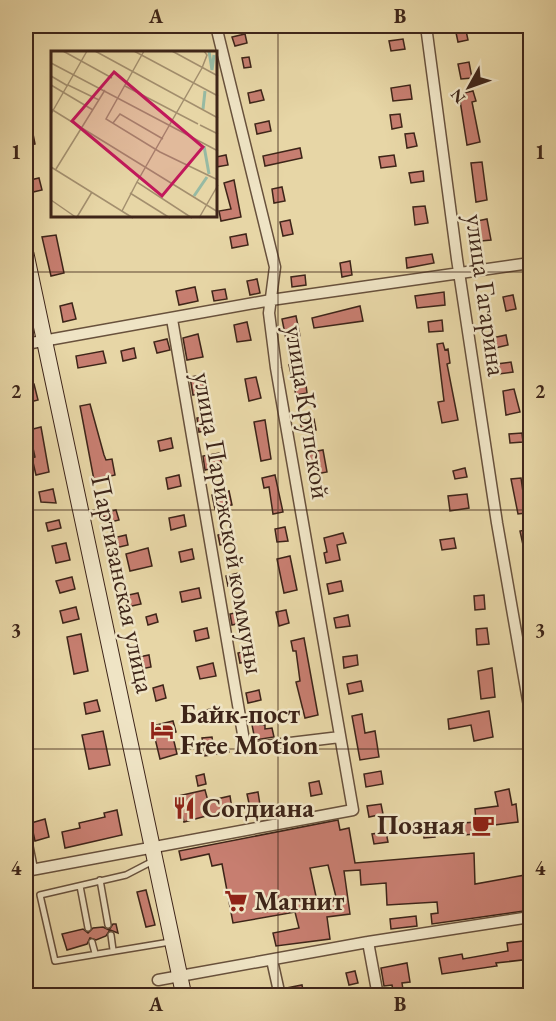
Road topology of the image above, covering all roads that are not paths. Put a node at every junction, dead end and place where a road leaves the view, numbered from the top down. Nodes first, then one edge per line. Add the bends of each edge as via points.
1 (216, 26) edge
2 (426, 26) edge
3 (26, 254) edge
4 (531, 263) edge
5 (460, 275) junction
6 (271, 300) junction
7 (172, 320) junction
8 (45, 340) junction
9 (26, 344) edge
10 (531, 712) edge
11 (340, 737) junction
12 (26, 839) edge
13 (153, 853) junction
14 (29, 870) edge
15 (100, 880) junction
16 (80, 886) junction
17 (531, 917) edge
18 (108, 926) dead end
19 (88, 928) dead end
20 (111, 935) dead end
21 (92, 942) dead end
22 (172, 942) junction
23 (368, 942) junction
24 (113, 950) junction
25 (95, 953) junction
26 (272, 960) junction
27 (179, 976) junction
28 (158, 980) dead end
29 (184, 996) edge
30 (280, 996) edge
31 (378, 996) edge

1 - 6 street, улица Крупской via 275,267
2 - 5 street, улица Гагарина
3 - 8 main road, Партизанская улица
4 - 5 street
5 - 6 street
5 - 10 street, улица Гагарина via 497,523
6 - 7 street
6 - 11 street, улица Крупской via 276,368
7 - 8 street
7 - 11 street, улица Парижской коммуны via 244,740 249,748
8 - 9 street
8 - 13 main road, Партизанская улица
11 - 13 street, улица Крупской via 353,810
12 - 14 street
13 - 14 street
13 - 15 lane via 126,875
13 - 22 main road, Партизанская улица
15 - 16 lane
15 - 18 lane
16 - 19 lane
16 - 25 lane via 40,895 55,961
17 - 23 street
20 - 24 lane
21 - 25 lane
22 - 24 lane
22 - 27 main road, Партизанская улица
23 - 26 street
23 - 31 street
24 - 25 lane
26 - 27 street
26 - 30 street
27 - 28 street
27 - 29 main road, Партизанская улица

